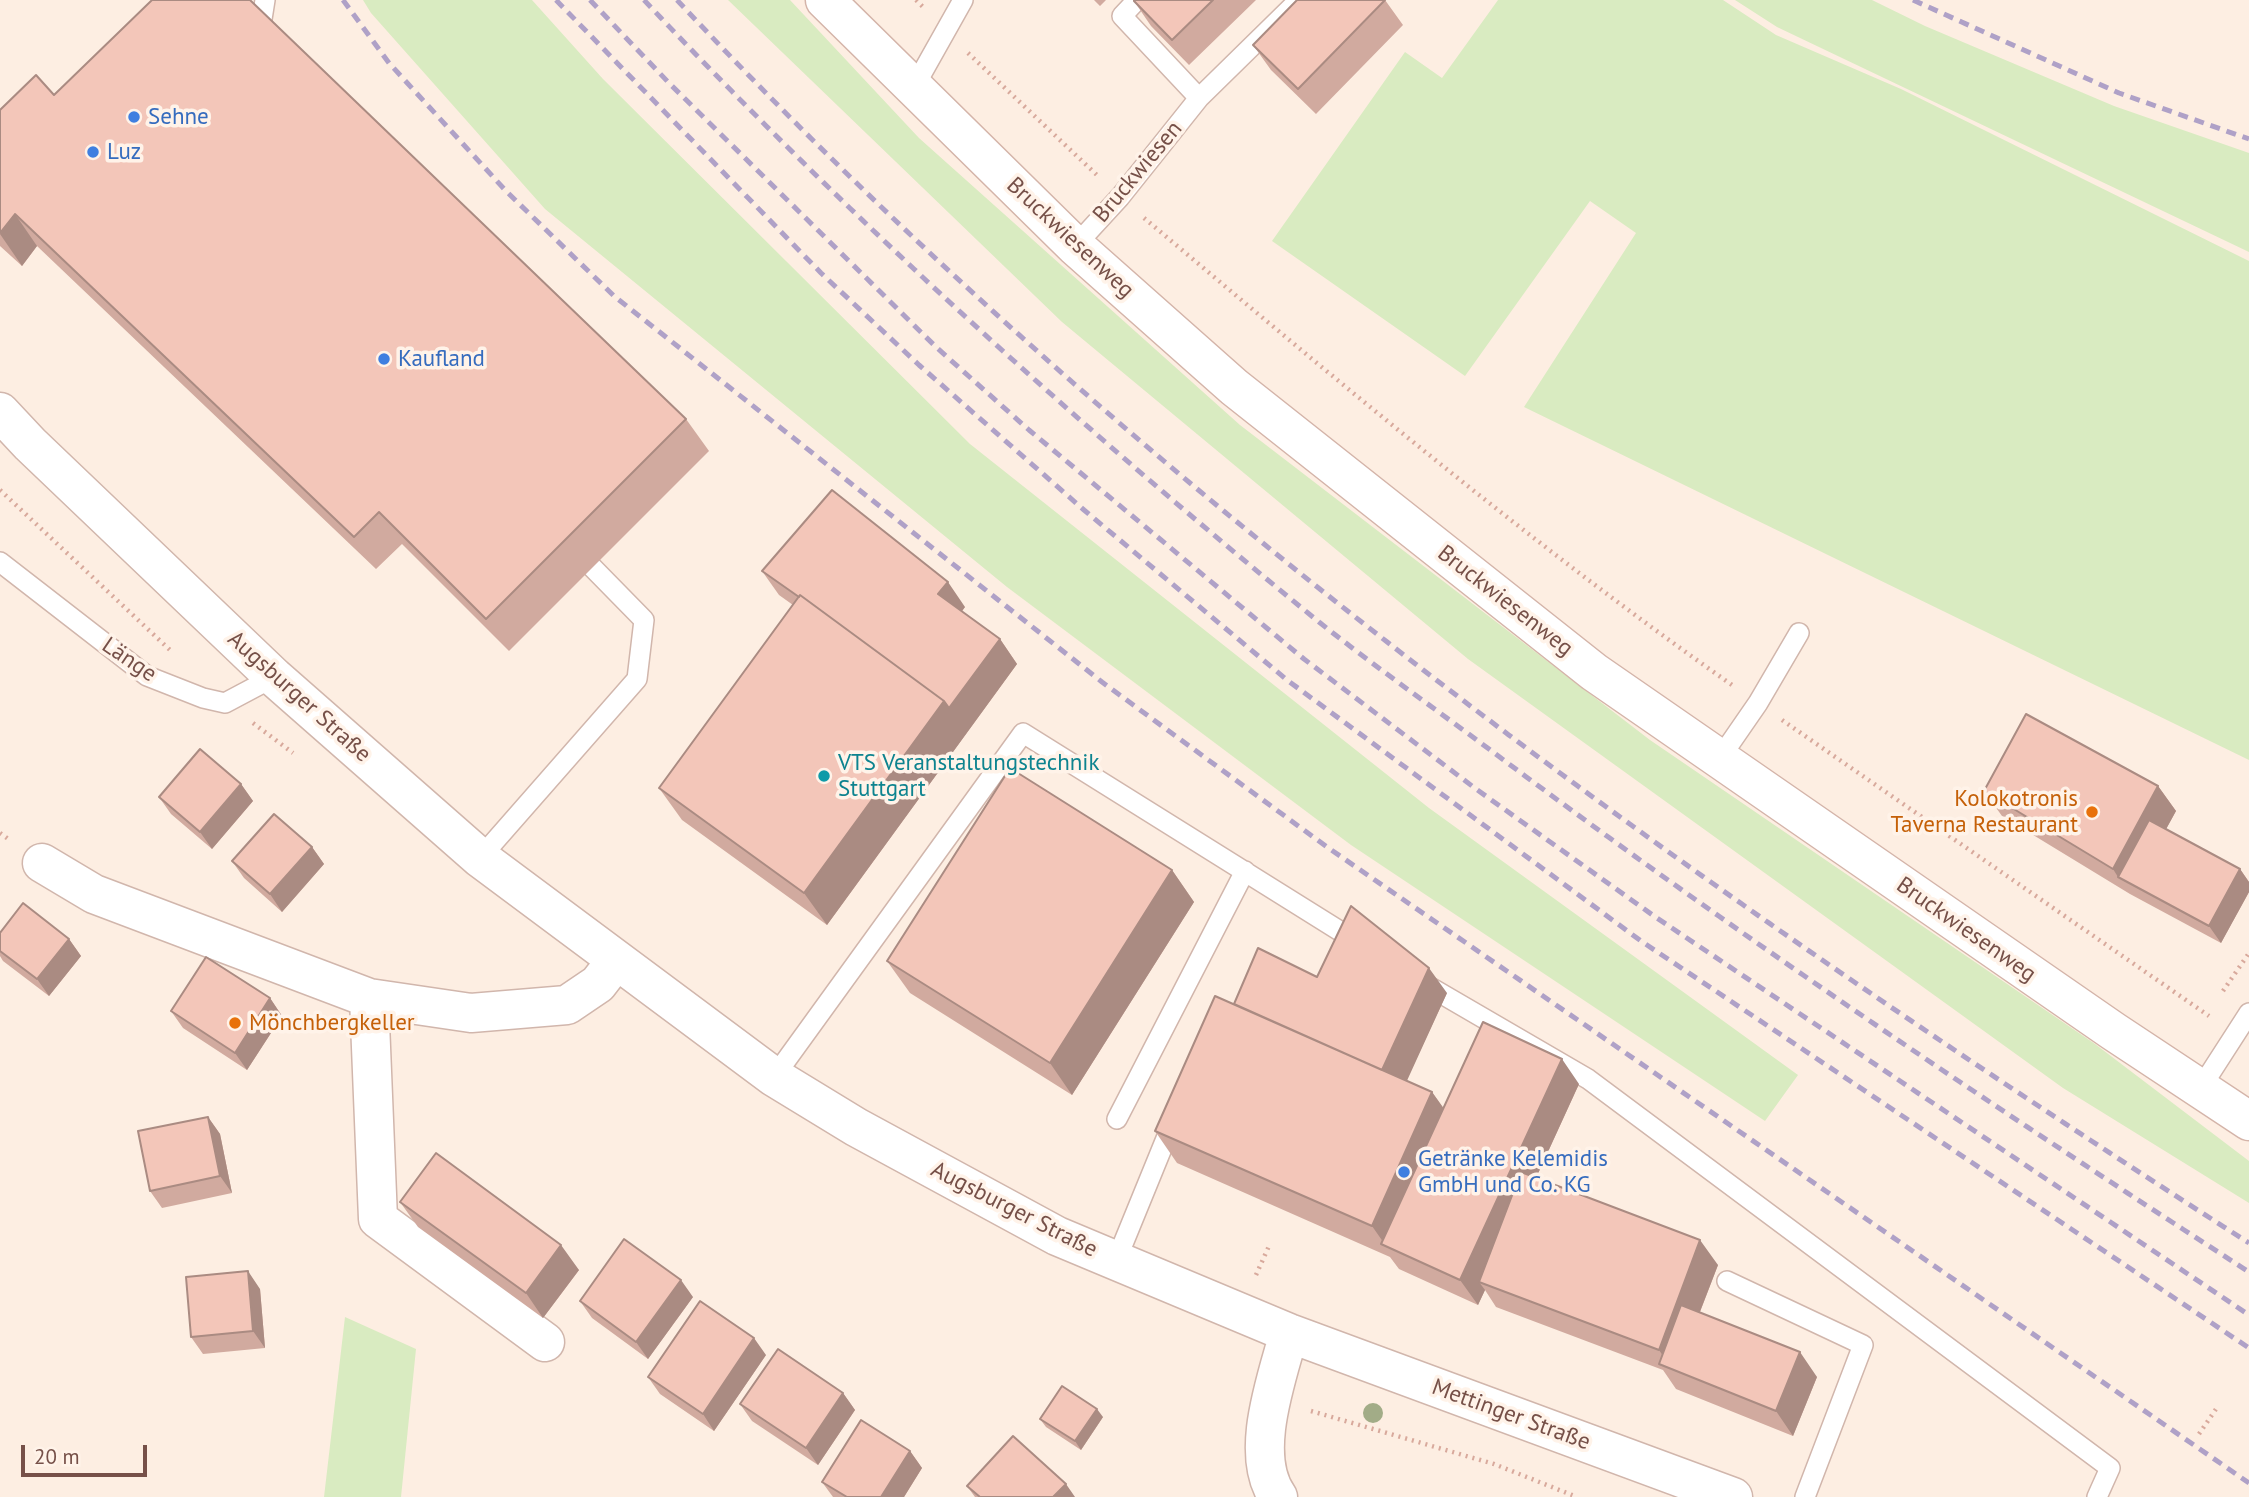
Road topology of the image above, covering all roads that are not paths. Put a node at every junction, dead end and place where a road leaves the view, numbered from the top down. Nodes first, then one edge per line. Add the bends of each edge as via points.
1 (825, 0) edge
2 (962, 0) edge
3 (1137, 0) edge
4 (1299, 0) edge
5 (913, 89) junction
6 (1199, 98) junction
7 (1075, 246) junction
8 (0, 412) edge
9 (0, 562) edge
10 (592, 567) dead end
11 (1800, 633) dead end
12 (274, 677) junction
13 (1720, 758) junction
14 (480, 858) junction
15 (42, 863) dead end
16 (1245, 871) junction
17 (1374, 953) edge
18 (615, 962) junction
19 (1410, 975) edge
20 (369, 998) junction
21 (2249, 1013) edge
22 (774, 1077) junction
23 (2200, 1089) junction
24 (1182, 1101) edge
25 (1117, 1119) dead end
26 (2249, 1121) edge
27 (1116, 1261) junction
28 (1727, 1281) dead end
29 (1289, 1333) junction
30 (545, 1342) dead end
31 (1278, 1497) edge
32 (1733, 1497) edge
33 (1804, 1497) edge
34 (2097, 1497) edge

1 - 5 street, Bruckwiesenweg
2 - 5 lane
3 - 6 lane via 1122,16
4 - 6 lane, Bruckwiesen
5 - 7 street, Bruckwiesenweg
6 - 7 lane, Bruckwiesen via 1121,197
7 - 13 street, Bruckwiesenweg via 1245,396 1594,672
8 - 12 street, Augsburger Straße
9 - 12 lane, Länge via 147,676 225,703
10 - 14 lane via 644,620 637,679
11 - 13 lane
12 - 14 street, Augsburger Straße
13 - 23 street, Bruckwiesenweg
14 - 18 street, Augsburger Straße
15 - 20 street via 94,894
16 - 17 lane
16 - 22 lane via 1023,733
16 - 25 lane
18 - 20 street via 598,984 567,1005 471,1013
18 - 22 street, Augsburger Straße
19 - 34 lane via 1588,1079 2110,1468
20 - 30 street via 378,1219
21 - 23 lane
22 - 27 street, Augsburger Straße via 1035,1226
23 - 26 street, Bruckwiesenweg
24 - 27 lane
27 - 29 street, Augsburger Straße
28 - 33 lane via 1863,1345
29 - 31 street via 1272,1397 1264,1453
29 - 32 street, Mettinger Straße

